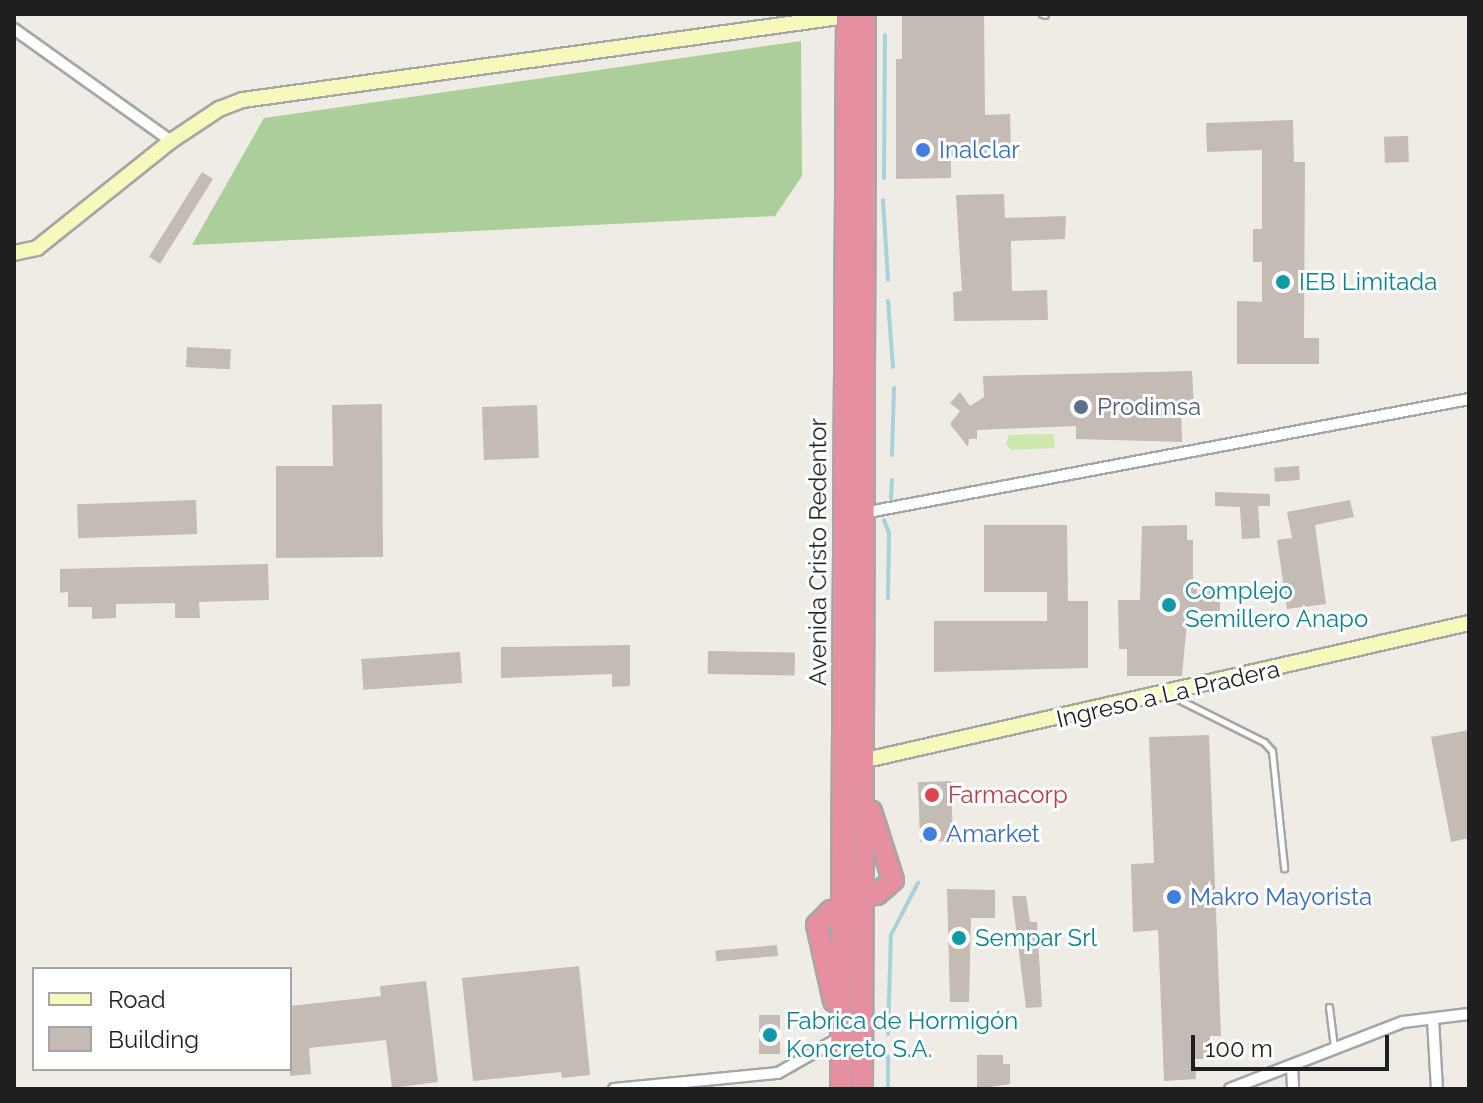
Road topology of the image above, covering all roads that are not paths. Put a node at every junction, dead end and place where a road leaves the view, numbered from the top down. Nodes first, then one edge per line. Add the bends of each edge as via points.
1 (853, 15) edge
2 (14, 29) edge
3 (171, 141) junction
4 (14, 253) edge
5 (1469, 399) edge
6 (863, 513) junction
7 (1469, 623) edge
8 (1169, 695) junction
9 (845, 729) junction
10 (866, 760) junction
11 (866, 792) junction
12 (1284, 868) dead end
13 (865, 895) junction
14 (841, 912) junction
15 (1329, 1007) dead end
16 (1469, 1014) edge
17 (1433, 1020) junction
18 (841, 1029) junction
19 (863, 1046) junction
20 (1334, 1048) junction
21 (1292, 1067) junction
22 (614, 1089) edge
23 (841, 1089) edge
24 (862, 1089) edge
25 (1230, 1089) edge
26 (1293, 1089) edge
27 (1437, 1089) edge

1 - 3 street via 243,100 219,109
1 - 6 highway, Avenida Cristo Redentor
1 - 9 highway, Avenida Cristo Redentor
2 - 3 street
3 - 4 street via 37,248
5 - 6 street
6 - 10 highway, Avenida Cristo Redentor
7 - 8 street, Ingreso a La Pradera
8 - 10 street, Ingreso a La Pradera
8 - 12 lane via 1264,742 1272,751
9 - 13 highway via 853,873
9 - 14 highway, Avenida Cristo Redentor
10 - 11 highway, Avenida Cristo Redentor
11 - 13 highway, Avenida Cristo Redentor
11 - 13 highway via 893,876 886,890
13 - 19 highway, Avenida Cristo Redentor
14 - 18 highway via 821,917 816,936
14 - 19 highway via 855,920
15 - 20 lane
16 - 17 street
17 - 20 street via 1403,1022
17 - 27 street
18 - 22 street via 778,1073
18 - 23 highway
19 - 24 highway, Avenida Cristo Redentor
20 - 21 street
21 - 25 street
21 - 26 street

